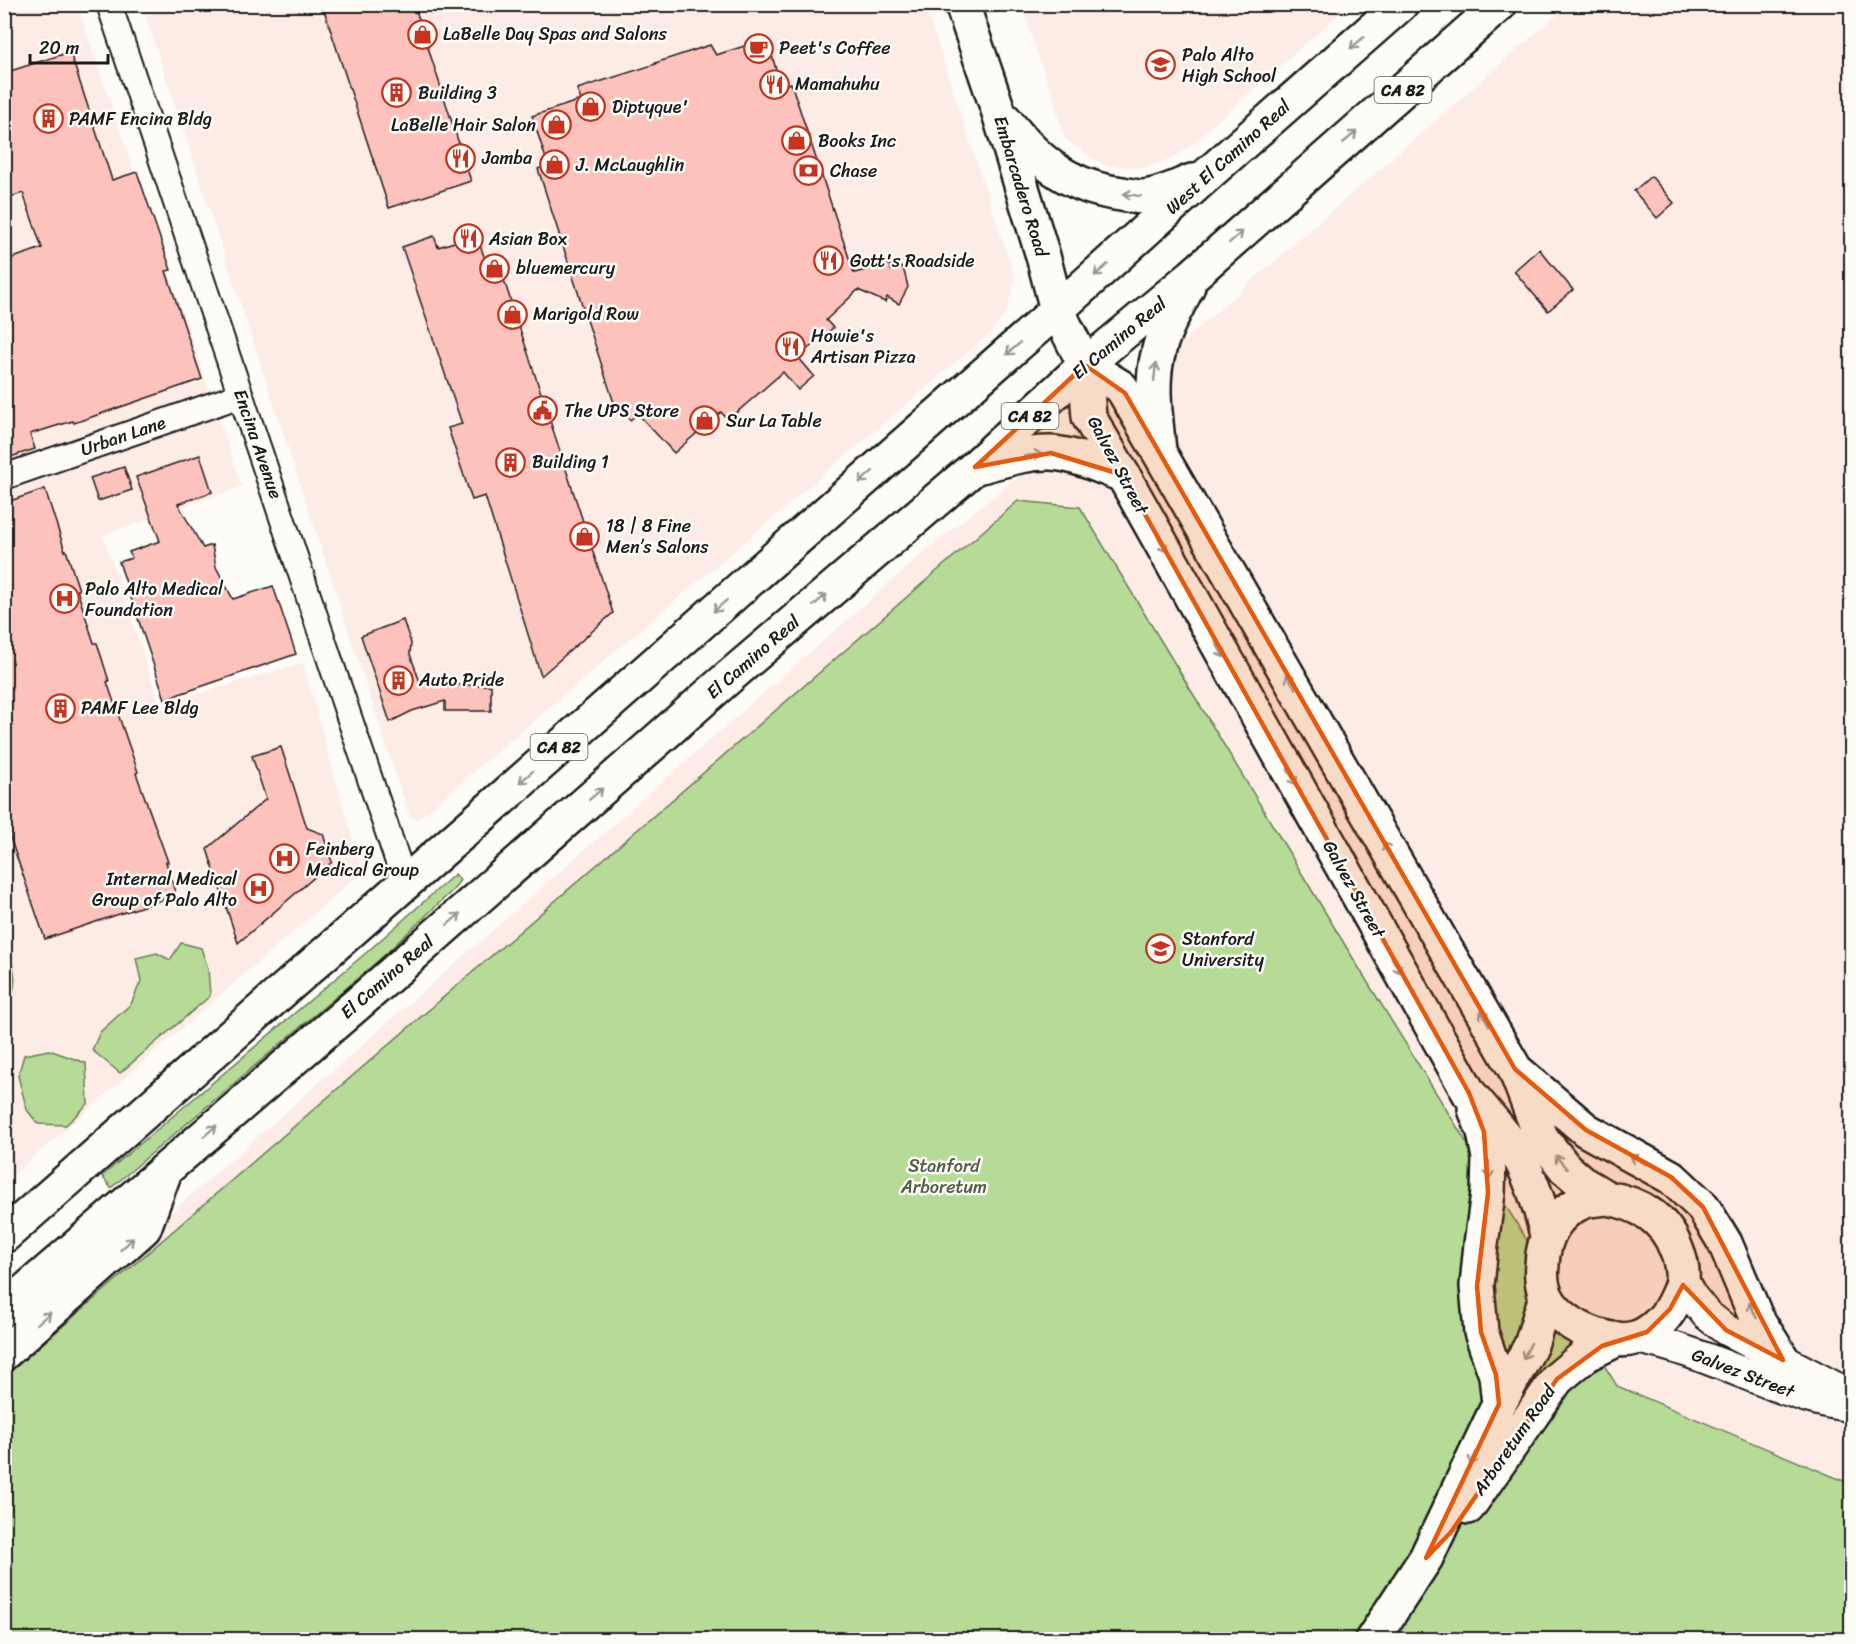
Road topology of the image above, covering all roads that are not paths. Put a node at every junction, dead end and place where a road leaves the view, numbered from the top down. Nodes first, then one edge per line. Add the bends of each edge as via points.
1 (109, 4) edge
2 (962, 4) edge
3 (1401, 4) edge
4 (1500, 4) edge
5 (998, 110) junction
6 (1207, 175) junction
7 (1192, 276) junction
8 (1057, 310) junction
9 (1085, 365) junction
10 (241, 395) junction
11 (1159, 451) junction
12 (975, 467) junction
13 (1123, 475) junction
14 (4, 477) edge
15 (405, 884) junction
16 (1515, 1069) junction
17 (1469, 1093) junction
18 (165, 1169) junction
19 (1607, 1198) junction
20 (1547, 1235) junction
21 (4, 1236) edge
22 (1682, 1279) junction
23 (1546, 1296) junction
24 (4, 1309) edge
25 (1627, 1339) junction
26 (4, 1353) edge
27 (1782, 1360) junction
28 (1851, 1396) edge
29 (1499, 1404) junction
30 (1851, 1406) edge
31 (1426, 1558) junction
32 (1372, 1640) edge

1 - 10 street, Encina Avenue
2 - 5 main road, Embarcadero Road
3 -> 6 main road, West El Camino Real / CA 82
7 -> 4 main road, El Camino Real / CA 82
6 -> 5 main road via 1143,197 1106,192 1051,168 1022,141
5 - 8 main road, Embarcadero Road
6 -> 8 main road, West El Camino Real / CA 82
7 - 9 main road, El Camino Real / CA 82
11 -> 7 main road via 1154,392 1156,362
8 - 9 main road, Embarcadero Road
8 -> 15 main road, CA 82
9 - 11 main road via 1121,387
9 - 12 main road, El Camino Real / CA 82
9 - 13 main road, Galvez Street via 1089,417
10 - 14 street, Urban Lane
10 - 15 street, Encina Avenue
16 -> 11 main road
12 -> 13 main road via 1051,453
18 -> 12 main road, El Camino Real / CA 82
13 -> 17 main road, Galvez Street
15 - 21 main road, CA 82
19 -> 16 main road via 1565,1168 1541,1137
27 -> 16 main road via 1756,1317 1725,1243 1703,1207 1671,1177 1586,1130
17 - 20 main road, Galvez Street via 1512,1146 1531,1184
17 -> 29 main road via 1489,1158 1477,1286 1481,1332 1496,1375
18 - 24 main road, El Camino Real / CA 82
26 -> 18 main road via 144,1228
19 - 20 main road via 1569,1209
19 - 22 main road via 1634,1205 1663,1225 1680,1259
20 - 23 main road via 1542,1268
22 - 25 main road via 1661,1322
22 - 27 street, Galvez Street via 1690,1294 1726,1330
23 - 25 main road via 1564,1318 1588,1333
23 -> 29 main road, Arboretum Road via 1531,1345
25 - 30 street, Galvez Street via 1661,1343 1803,1396
25 - 31 main road, Arboretum Road via 1587,1354 1557,1379 1451,1532
27 - 28 street, Galvez Street
29 -> 31 main road, Arboretum Road
31 - 32 main road, Arboretum Road

